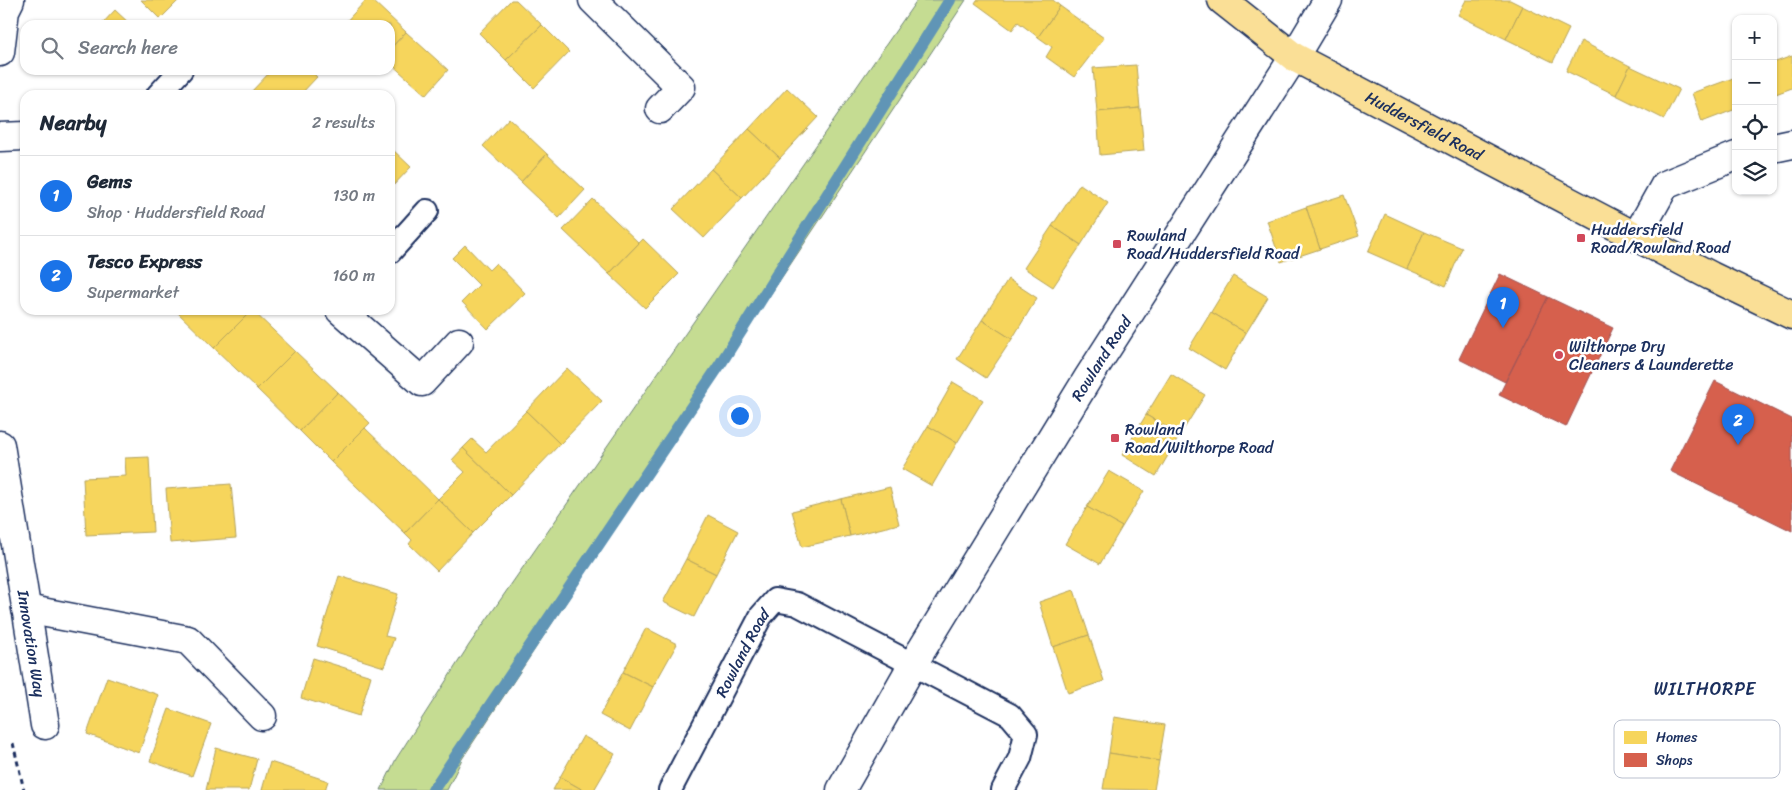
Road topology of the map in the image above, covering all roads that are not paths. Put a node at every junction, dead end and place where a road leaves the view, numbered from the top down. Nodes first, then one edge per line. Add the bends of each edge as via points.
1 (10, 0) edge
2 (594, 0) edge
3 (1222, 0) edge
4 (1328, 0) edge
5 (0, 52) edge
6 (1294, 57) junction
7 (176, 75) edge
8 (163, 90) edge
9 (660, 109) dead end
10 (20, 136) edge
11 (0, 137) edge
12 (1792, 144) edge
13 (1777, 147) edge
14 (1732, 158) edge
15 (427, 211) dead end
16 (1636, 237) junction
17 (395, 246) edge
18 (346, 315) edge
19 (1792, 315) edge
20 (459, 342) dead end
21 (0, 445) edge
22 (26, 608) junction
23 (913, 664) junction
24 (262, 716) dead end
25 (45, 725) dead end
26 (670, 790) edge
27 (841, 790) edge
28 (1003, 790) edge

1 - 5 street via 5,10
2 - 9 street via 681,87
3 - 6 highway, Huddersfield Road
4 - 6 street, Rowland Road
6 - 16 highway, Huddersfield Road
6 - 23 street, Rowland Road via 1088,378
7 - 8 lane
10 - 11 street
12 - 13 street
14 - 16 street via 1665,185
15 - 17 lane
16 - 19 highway, Huddersfield Road
18 - 20 street via 422,382
21 - 22 street, Innovation Way
22 - 24 street via 188,640
22 - 25 street, Innovation Way
23 - 26 lane, Rowland Road via 797,604 774,600 761,616
23 - 27 street, Rowland Road
23 - 28 lane, Rowland Road via 1010,715 1026,734 1020,758

